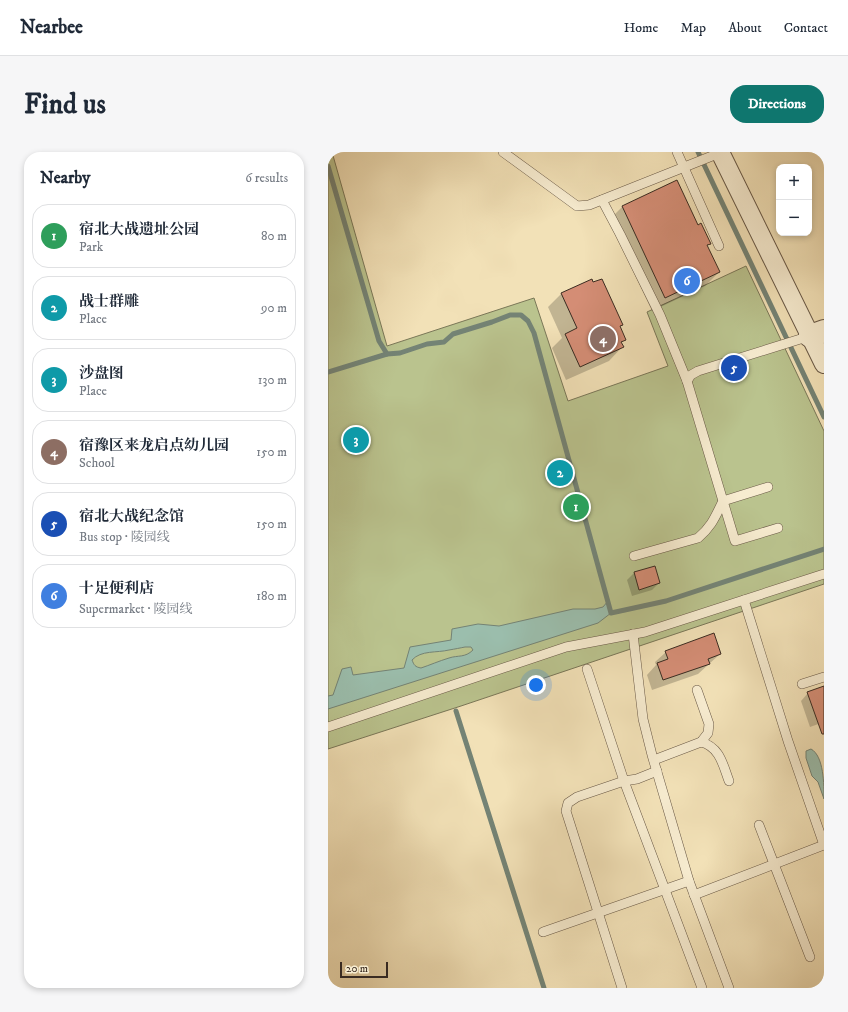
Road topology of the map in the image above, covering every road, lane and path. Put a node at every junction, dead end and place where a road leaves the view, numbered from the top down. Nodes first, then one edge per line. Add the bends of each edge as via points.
1 (503, 152) edge
2 (677, 152) edge
3 (718, 154) edge
4 (684, 167) junction
5 (602, 200) junction
6 (719, 246) dead end
7 (810, 336) edge
8 (824, 364) edge
9 (687, 381) junction
10 (768, 487) dead end
11 (723, 501) junction
12 (778, 528) dead end
13 (634, 556) dead end
14 (824, 574) edge
15 (744, 600) junction
16 (634, 634) junction
17 (587, 669) dead end
18 (824, 677) edge
19 (802, 684) dead end
20 (697, 690) dead end
21 (328, 727) edge
22 (700, 742) junction
23 (654, 760) junction
24 (657, 771) junction
25 (624, 781) junction
26 (729, 781) dead end
27 (759, 825) dead end
28 (824, 845) edge
29 (774, 865) junction
30 (689, 881) junction
31 (665, 890) junction
32 (694, 895) junction
33 (598, 913) junction
34 (543, 932) dead end
35 (810, 957) dead end
36 (622, 988) edge
37 (702, 988) edge
38 (729, 988) edge

1 - 5 lane via 577,206
2 - 4 lane
3 - 4 lane
3 - 7 street
4 - 5 lane
4 - 6 lane
5 - 9 lane via 660,315
7 - 8 street
7 - 9 lane via 698,372 691,375
9 - 11 lane
10 - 11 lane
11 - 12 lane via 735,541
11 - 13 lane via 712,523 698,538
14 - 15 lane
15 - 16 lane
15 - 28 lane
16 - 21 lane via 566,647
16 - 23 lane via 643,719
17 - 25 lane
18 - 19 lane
20 - 22 lane via 709,724 708,733
22 - 23 lane
22 - 26 lane via 708,744 719,755
23 - 24 lane
24 - 25 lane
24 - 30 lane
25 - 31 lane
25 - 33 lane via 577,797 568,803 566,811
27 - 29 lane
28 - 29 lane
29 - 32 lane
29 - 35 lane
30 - 31 lane
30 - 32 lane
31 - 33 lane
31 - 37 lane
32 - 38 lane
33 - 34 lane
33 - 36 lane

